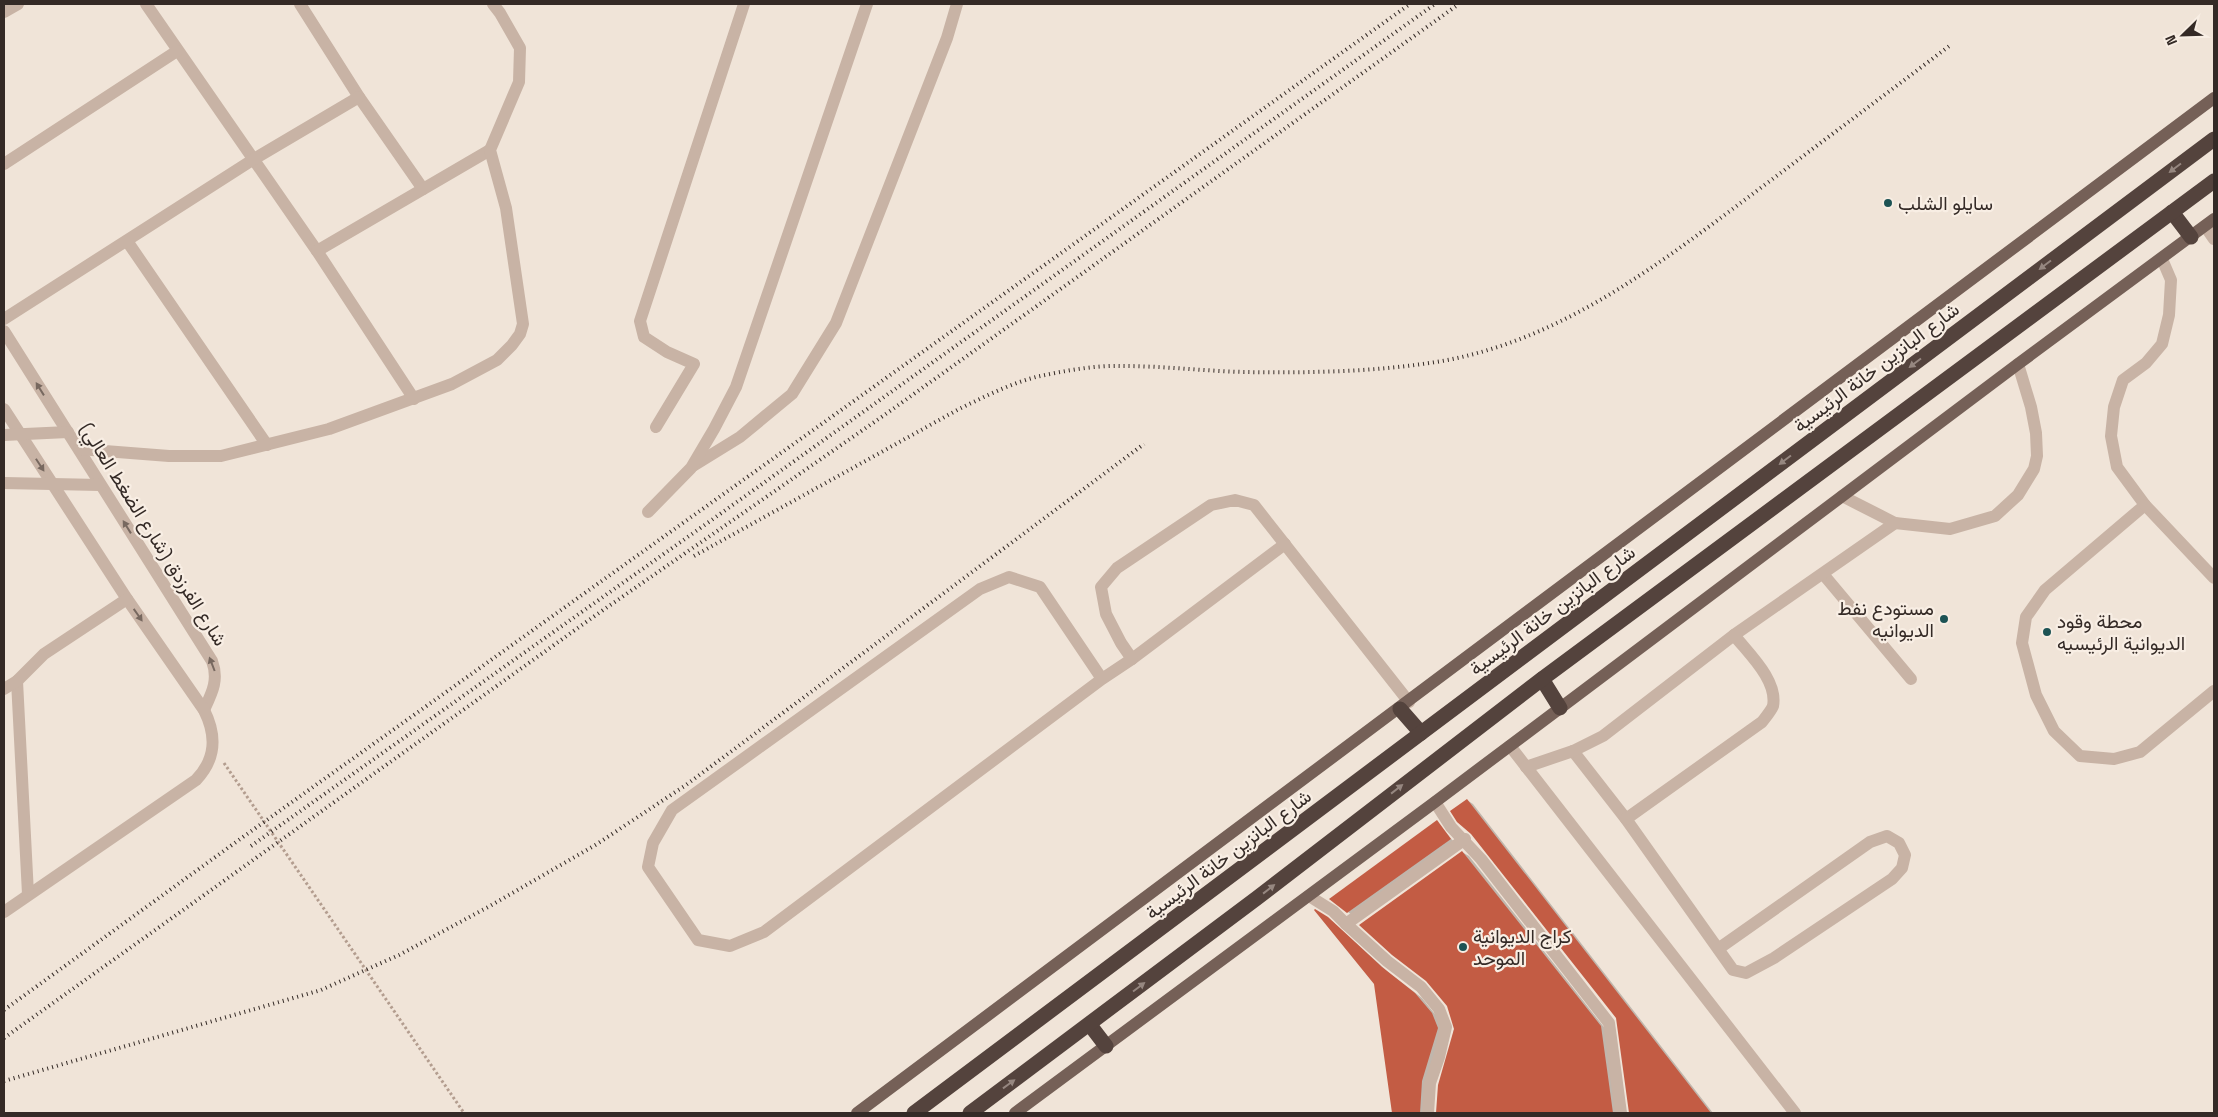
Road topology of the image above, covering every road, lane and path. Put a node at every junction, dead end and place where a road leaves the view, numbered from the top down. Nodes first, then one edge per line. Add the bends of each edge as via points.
1 (18, 4) edge
2 (146, 4) edge
3 (300, 4) edge
4 (744, 4) edge
5 (867, 4) edge
6 (957, 4) edge
7 (499, 7) edge
8 (4, 12) edge
9 (177, 51) junction
10 (359, 97) junction
11 (2214, 98) edge
12 (2214, 139) edge
13 (490, 150) junction
14 (254, 159) junction
15 (4, 164) edge
16 (2214, 180) edge
17 (423, 189) junction
18 (2172, 212) junction
19 (2210, 223) edge
20 (2191, 237) junction
21 (2214, 239) edge
22 (127, 241) junction
23 (317, 251) junction
24 (2162, 259) junction
25 (4, 319) edge
26 (4, 331) edge
27 (2018, 364) junction
28 (414, 399) junction
29 (4, 409) edge
30 (656, 427) dead end
31 (68, 432) junction
32 (4, 435) edge
33 (21, 435) junction
34 (267, 445) junction
35 (79, 449) junction
36 (691, 468) junction
37 (4, 483) edge
38 (53, 485) junction
39 (100, 485) junction
40 (1842, 496) junction
41 (2145, 505) junction
42 (648, 512) dead end
43 (1895, 523) junction
44 (1285, 544) junction
45 (1823, 574) junction
46 (2214, 578) edge
47 (127, 599) junction
48 (1734, 635) junction
49 (1132, 659) junction
50 (1102, 679) junction
51 (1911, 679) dead end
52 (1542, 680) junction
53 (17, 681) junction
54 (4, 689) edge
55 (2214, 691) edge
56 (1404, 705) junction
57 (1560, 708) junction
58 (204, 710) junction
59 (1421, 733) junction
60 (1510, 746) junction
61 (214, 748) junction
62 (1573, 751) junction
63 (1526, 767) junction
64 (1435, 802) junction
65 (1626, 819) junction
66 (1464, 839) junction
67 (28, 894) junction
68 (1309, 896) junction
69 (4, 912) edge
70 (1346, 924) junction
71 (1718, 949) junction
72 (1090, 1025) junction
73 (1106, 1046) junction
74 (464, 1113) edge
75 (857, 1113) edge
76 (914, 1113) edge
77 (970, 1113) edge
78 (1016, 1113) edge
79 (1428, 1113) edge
80 (1621, 1113) edge
81 (1795, 1113) edge

1 - 8 street
2 - 9 street
3 - 10 street
4 - 30 street via 640,321 644,337 694,364
5 - 36 street via 736,387
6 - 36 street via 947,38 836,323 792,394 740,437
7 - 13 street via 520,48 519,82
9 - 14 street
9 - 15 street
10 - 14 street
10 - 17 street
11 - 56 main road
12 -> 59 highway, شارع البانزين خانة الرئيسية
13 - 17 street
13 - 28 street via 506,208 523,324 520,334 497,360 452,384
14 - 22 street
14 - 23 street
16 - 18 highway
17 - 23 street
18 - 20 highway
18 - 52 highway
19 - 20 main road
19 - 21 street
20 - 24 main road
22 - 25 street
22 - 34 street
23 - 28 street
24 - 27 main road
24 - 41 street via 2171,280 2169,315 2162,344 2146,363 2123,380 2114,407 2111,436 2117,467
31 -> 26 street, شارع الفرزدق (شارع الضغط العالي)
27 - 40 main road
27 - 43 street via 2031,407 2037,450 2034,469 2018,495 1995,516 1950,529
28 - 34 street via 329,429
29 - 33 street
31 - 33 street
31 - 35 street, شارع الفرزدق (شارع الضغط العالي)
32 - 33 street
33 -> 38 street
34 - 35 street via 221,456 169,456
35 - 39 street, شارع الفرزدق (شارع الضغط العالي)
36 - 42 street
37 - 38 street
38 - 39 street
38 - 47 street
58 -> 39 street, شارع الفرزدق (شارع الضغط العالي) via 215,686 212,661
40 - 43 street
40 - 57 main road
41 - 46 street
41 - 55 street via 2045,590 2026,617 2022,643 2036,695 2054,731 2080,756 2114,759 2140,752
43 - 45 street
44 - 49 street
44 - 49 street via 1254,505 1235,500 1211,505 1117,568 1101,587 1106,614
44 - 56 street
45 - 48 street
45 - 51 street
47 - 53 street via 44,654
47 -> 58 street
48 - 62 street via 1603,736
48 - 65 street via 1766,676 1773,707 1762,722
49 - 50 street
50 - 50 street via 764,932 730,946 698,940 648,868 653,844 672,810 980,589 1009,577 1040,587
52 - 57 highway
72 -> 52 highway
53 - 54 street
53 - 67 street
56 - 59 highway
56 - 75 main road
57 - 60 main road
58 - 61 street via 211,723
59 - 76 highway, شارع البانزين خانة الرئيسية
60 - 63 street
60 - 64 main road
61 - 67 street via 205,771 196,780
61 - 74 path
62 - 63 street
62 - 65 street
63 - 81 street
64 - 66 street via 1451,827
64 - 68 main road
65 - 71 street
66 - 70 street
66 - 80 street via 1609,1023
67 - 69 street
68 - 70 street via 1333,911
68 - 73 main road
70 - 79 street via 1386,961 1421,987 1439,1009 1446,1027 1430,1083
71 - 71 street via 1733,970 1746,972 1774,958 1892,879 1902,868 1905,855 1899,843 1888,836 1870,842
72 - 73 highway
77 -> 72 highway
73 - 78 main road

